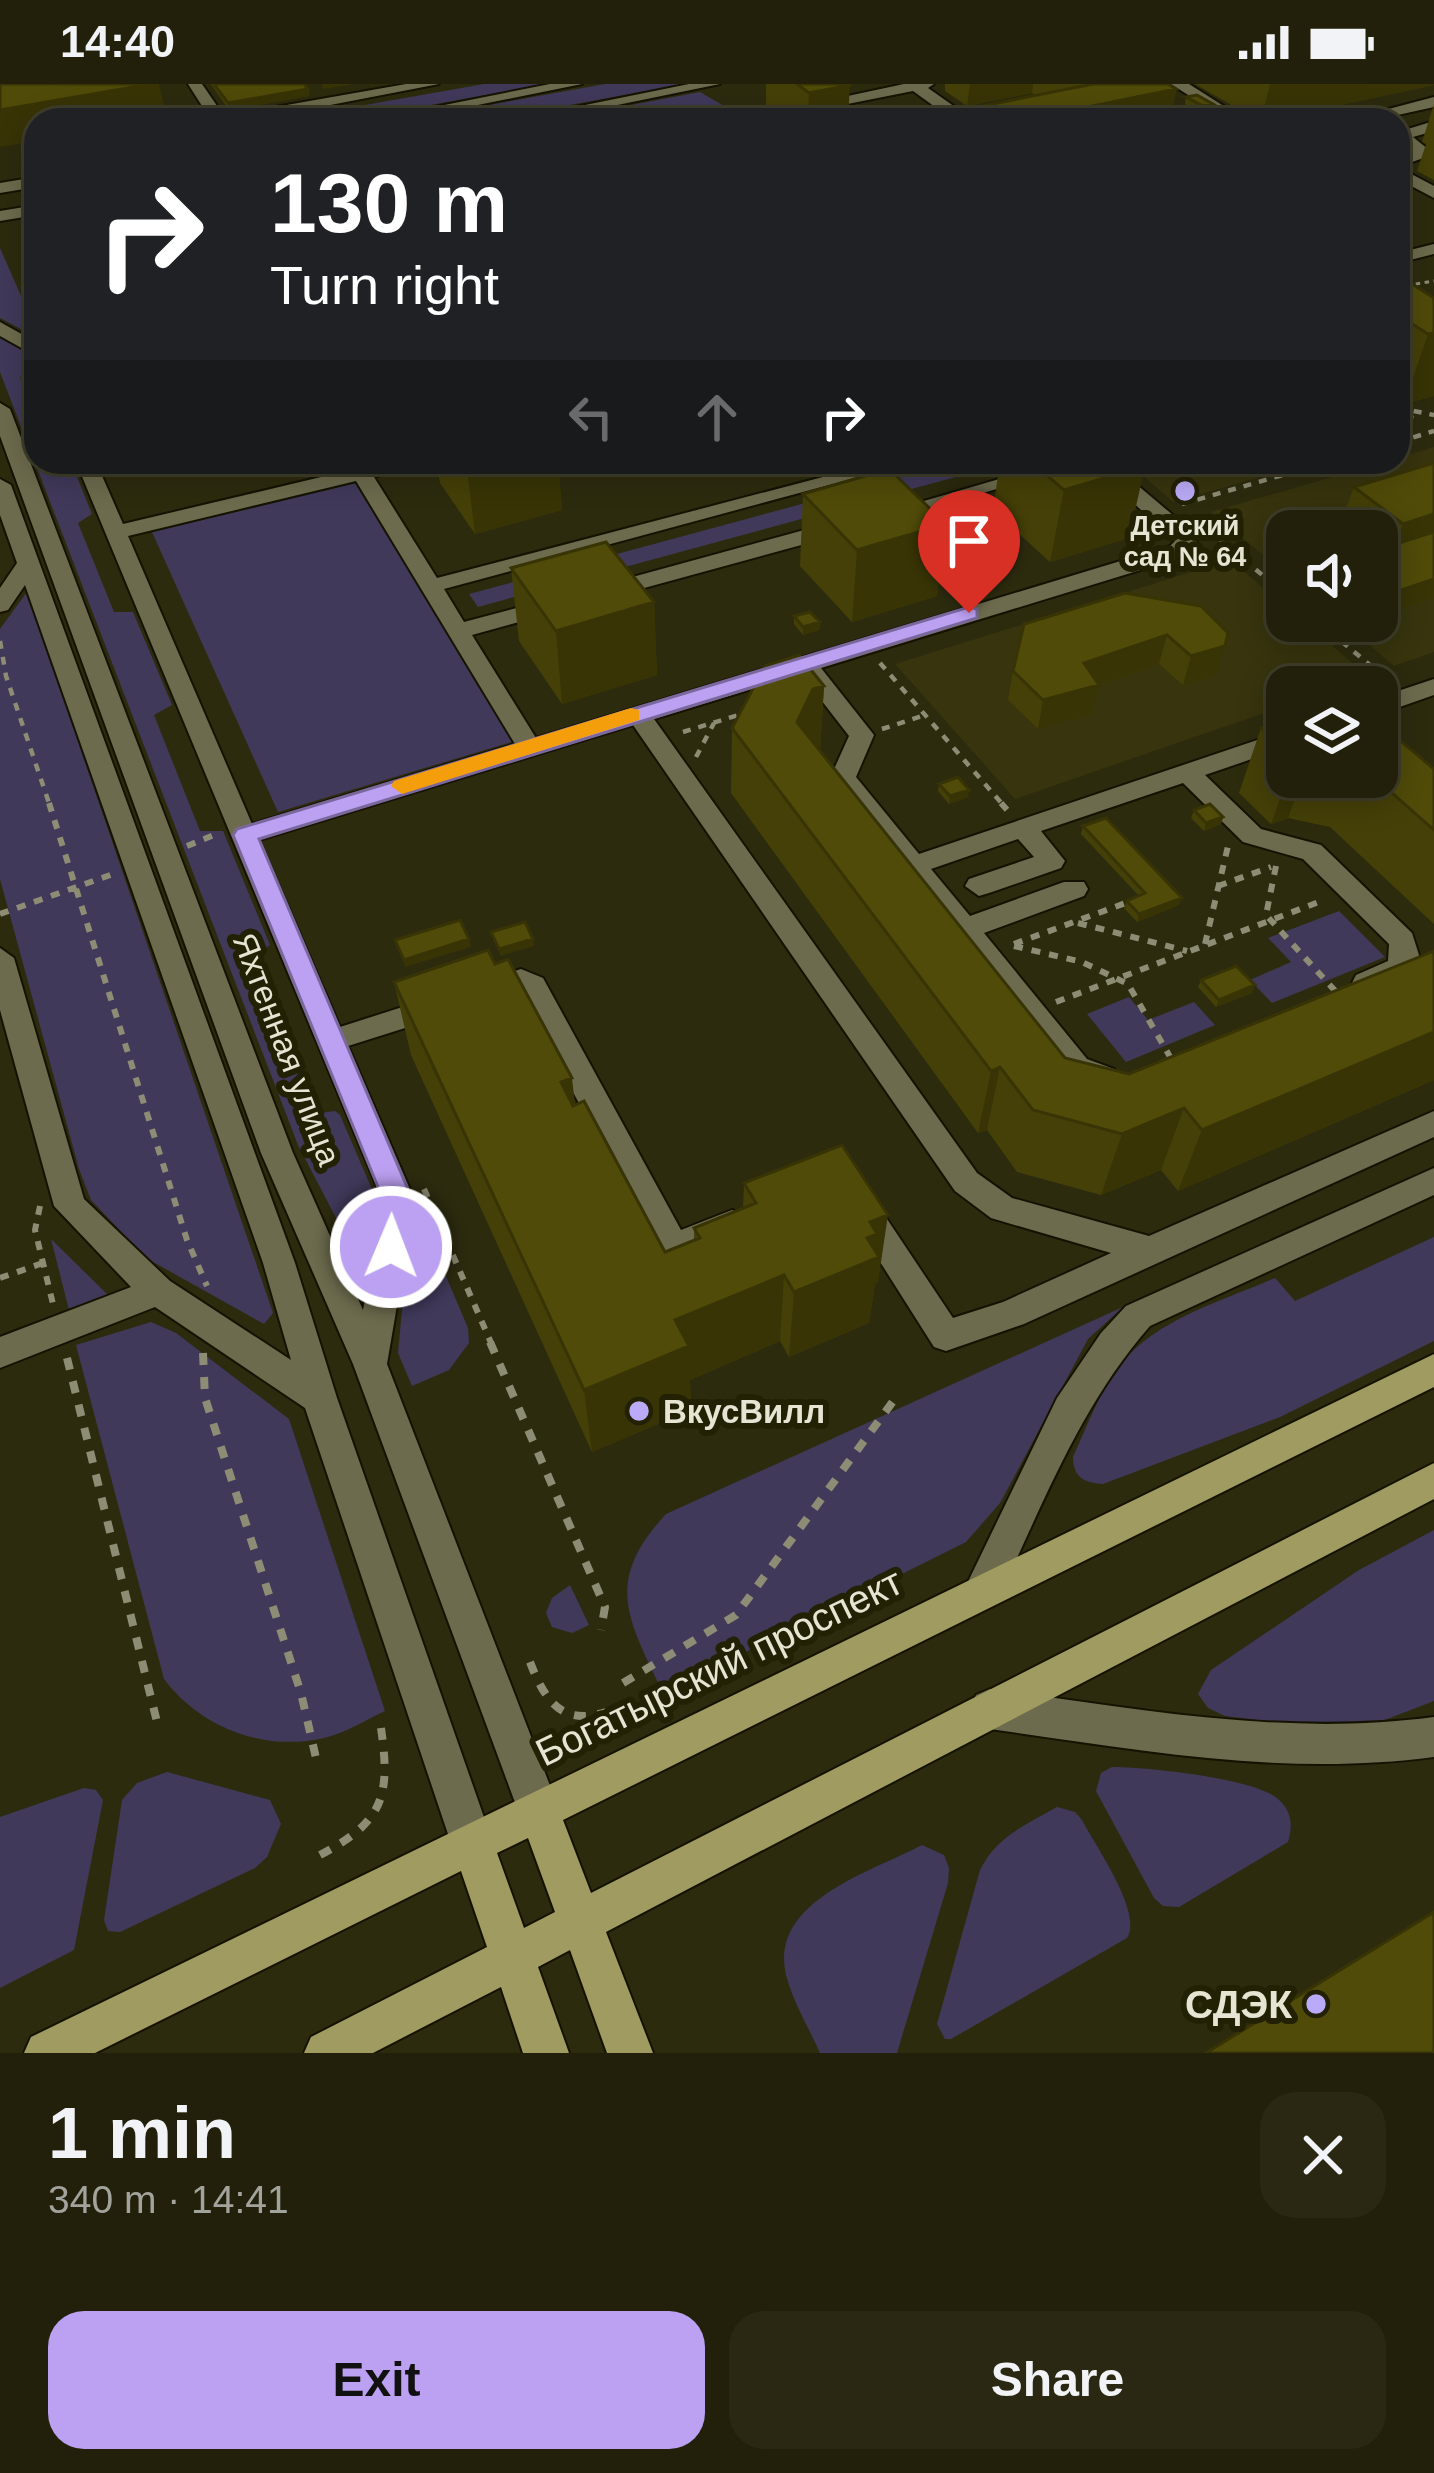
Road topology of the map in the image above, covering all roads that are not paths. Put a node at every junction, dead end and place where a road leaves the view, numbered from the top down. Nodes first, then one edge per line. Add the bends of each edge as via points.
1 (195, 84) edge
2 (432, 84) edge
3 (575, 84) edge
4 (1178, 84) edge
5 (921, 85) edge
6 (714, 89) edge
7 (824, 104) junction
8 (1223, 107) dead end
9 (214, 108) edge
10 (293, 108) edge
11 (442, 108) edge
12 (617, 108) edge
13 (796, 108) edge
14 (829, 108) edge
15 (949, 108) edge
16 (1410, 143) edge
17 (1410, 158) edge
18 (0, 409) edge
19 (24, 473) edge
20 (24, 474) edge
21 (91, 474) edge
22 (362, 474) joint
23 (858, 474) edge
24 (1037, 474) edge
25 (1112, 474) edge
26 (0, 485) edge
27 (116, 532) junction
28 (28, 563) junction
29 (431, 586) junction
30 (0, 605) edge
31 (459, 631) junction
32 (804, 662) junction
33 (637, 713) junction
34 (1266, 744) edge
35 (529, 746) junction
36 (1187, 772) junction
37 (1023, 828) junction
38 (245, 835) junction
39 (1360, 854) dead end
40 (914, 866) junction
41 (1326, 866) junction
42 (979, 886) dead end
43 (1074, 889) dead end
44 (965, 928) junction
45 (0, 958) edge
46 (1012, 987) junction
47 (1338, 994) edge
48 (6, 999) edge
49 (978, 1000) edge
50 (902, 1028) dead end
51 (334, 1040) junction
52 (868, 1040) junction
53 (1173, 1063) edge
54 (1434, 1123) edge
55 (1434, 1181) edge
56 (829, 1188) edge
57 (752, 1216) edge
58 (1188, 1233) junction
59 (1150, 1250) junction
60 (1223, 1277) junction
61 (158, 1291) junction
62 (0, 1353) edge
63 (370, 1364) junction
64 (1434, 1370) edge
65 (319, 1398) junction
66 (1434, 1480) edge
67 (983, 1590) junction
68 (990, 1709) junction
69 (1434, 1736) edge
70 (538, 1810) junction
71 (472, 1843) junction
72 (580, 1921) junction
73 (512, 1957) junction
74 (47, 2053) edge
75 (327, 2053) edge
76 (546, 2053) edge
77 (630, 2053) edge

1 - 9 street
2 - 10 street
3 - 11 street
4 - 8 street
5 - 7 street
5 - 15 street
6 - 12 street
7 - 13 street
7 - 14 street
16 - 17 street via 1424,154
18 - 19 street, Яхтенная улица
20 - 63 street, Яхтенная улица via 277,1153
21 - 27 street
22 - 27 street
22 - 29 street
23 - 29 street
24 - 31 street
25 - 32 street via 1179,532 1186,542 1178,551
26 - 28 street
27 - 38 street
28 - 30 street
28 - 65 street via 279,1264
29 - 31 street
31 - 35 street
32 - 33 street
32 - 40 street via 862,735 843,778
33 - 35 street
33 - 52 street
34 - 36 street
35 - 38 street
36 - 37 street
36 - 41 street via 1252,836 1312,852
37 - 40 street
37 - 42 street via 1052,861
38 - 51 street
39 - 41 street
40 - 44 street
41 - 47 street via 1402,940 1405,955 1400,968
43 - 44 street
44 - 46 street
45 - 48 street
46 - 49 street
46 - 53 street via 1076,1067 1132,1080
48 - 61 street via 70,1206
50 - 52 street
51 - 57 street via 521,980 533,986 674,1247
51 - 63 street via 393,1187
52 - 59 street via 980,1197
54 - 58 street
55 - 60 street
56 - 59 street via 860,1204 946,1336 1012,1315
58 - 59 street
58 - 60 street
60 - 67 street via 1138,1316 1110,1344
61 - 62 street
61 - 65 street
63 - 70 street, Яхтенная улица
64 - 67 main road, Богатырский проспект
65 - 71 street
66 - 68 main road
67 - 70 main road, Богатырский проспект
68 - 69 street via 1316,1749
68 - 72 main road
70 - 71 main road, Богатырский проспект
70 - 72 main road, Яхтенная улица
71 - 73 main road
71 - 74 main road, Богатырский проспект
72 - 73 main road
72 - 77 main road, Яхтенная улица
73 - 75 main road
73 - 76 main road

